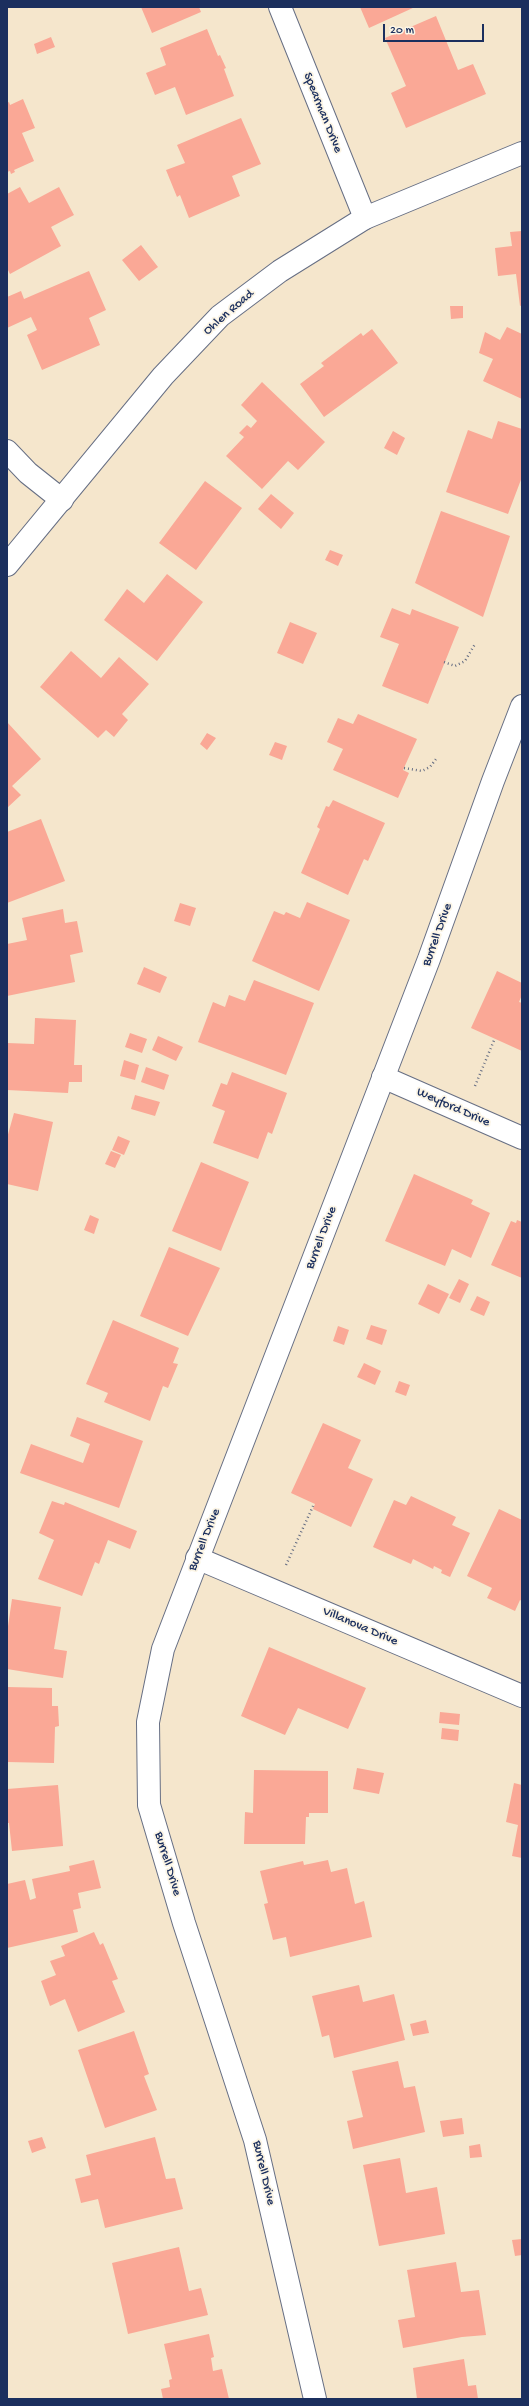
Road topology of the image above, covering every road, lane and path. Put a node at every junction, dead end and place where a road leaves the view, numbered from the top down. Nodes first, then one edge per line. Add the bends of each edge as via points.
1 (280, 7) edge
2 (522, 153) edge
3 (365, 218) junction
4 (7, 451) edge
5 (62, 500) junction
6 (7, 565) edge
7 (475, 644) dead end
8 (444, 662) dead end
9 (522, 706) edge
10 (436, 759) dead end
11 (404, 768) dead end
12 (495, 1038) dead end
13 (383, 1077) junction
14 (463, 1112) junction
15 (522, 1138) edge
16 (314, 1504) dead end
17 (197, 1558) junction
18 (275, 1590) junction
19 (522, 1696) edge
20 (314, 2399) edge

1 - 3 street, Spearman Drive
2 - 3 street, Ohlen Road
3 - 5 street, Ohlen Road via 280,271 220,316 163,376
4 - 5 street via 28,473
5 - 6 street, Ohlen Road
7 - 8 path via 466,661 455,666
9 - 13 street, Burrell Drive via 492,781 430,959
10 - 11 path via 430,767 422,771
12 - 14 path
13 - 14 street, Weyford Drive
13 - 17 street, Burrell Drive via 228,1485
14 - 15 street, Weyford Drive
16 - 18 path
17 - 18 street, Villanova Drive
17 - 20 street, Burrell Drive via 163,1649 148,1722 149,1805 184,1923 255,2140
18 - 19 street, Villanova Drive

